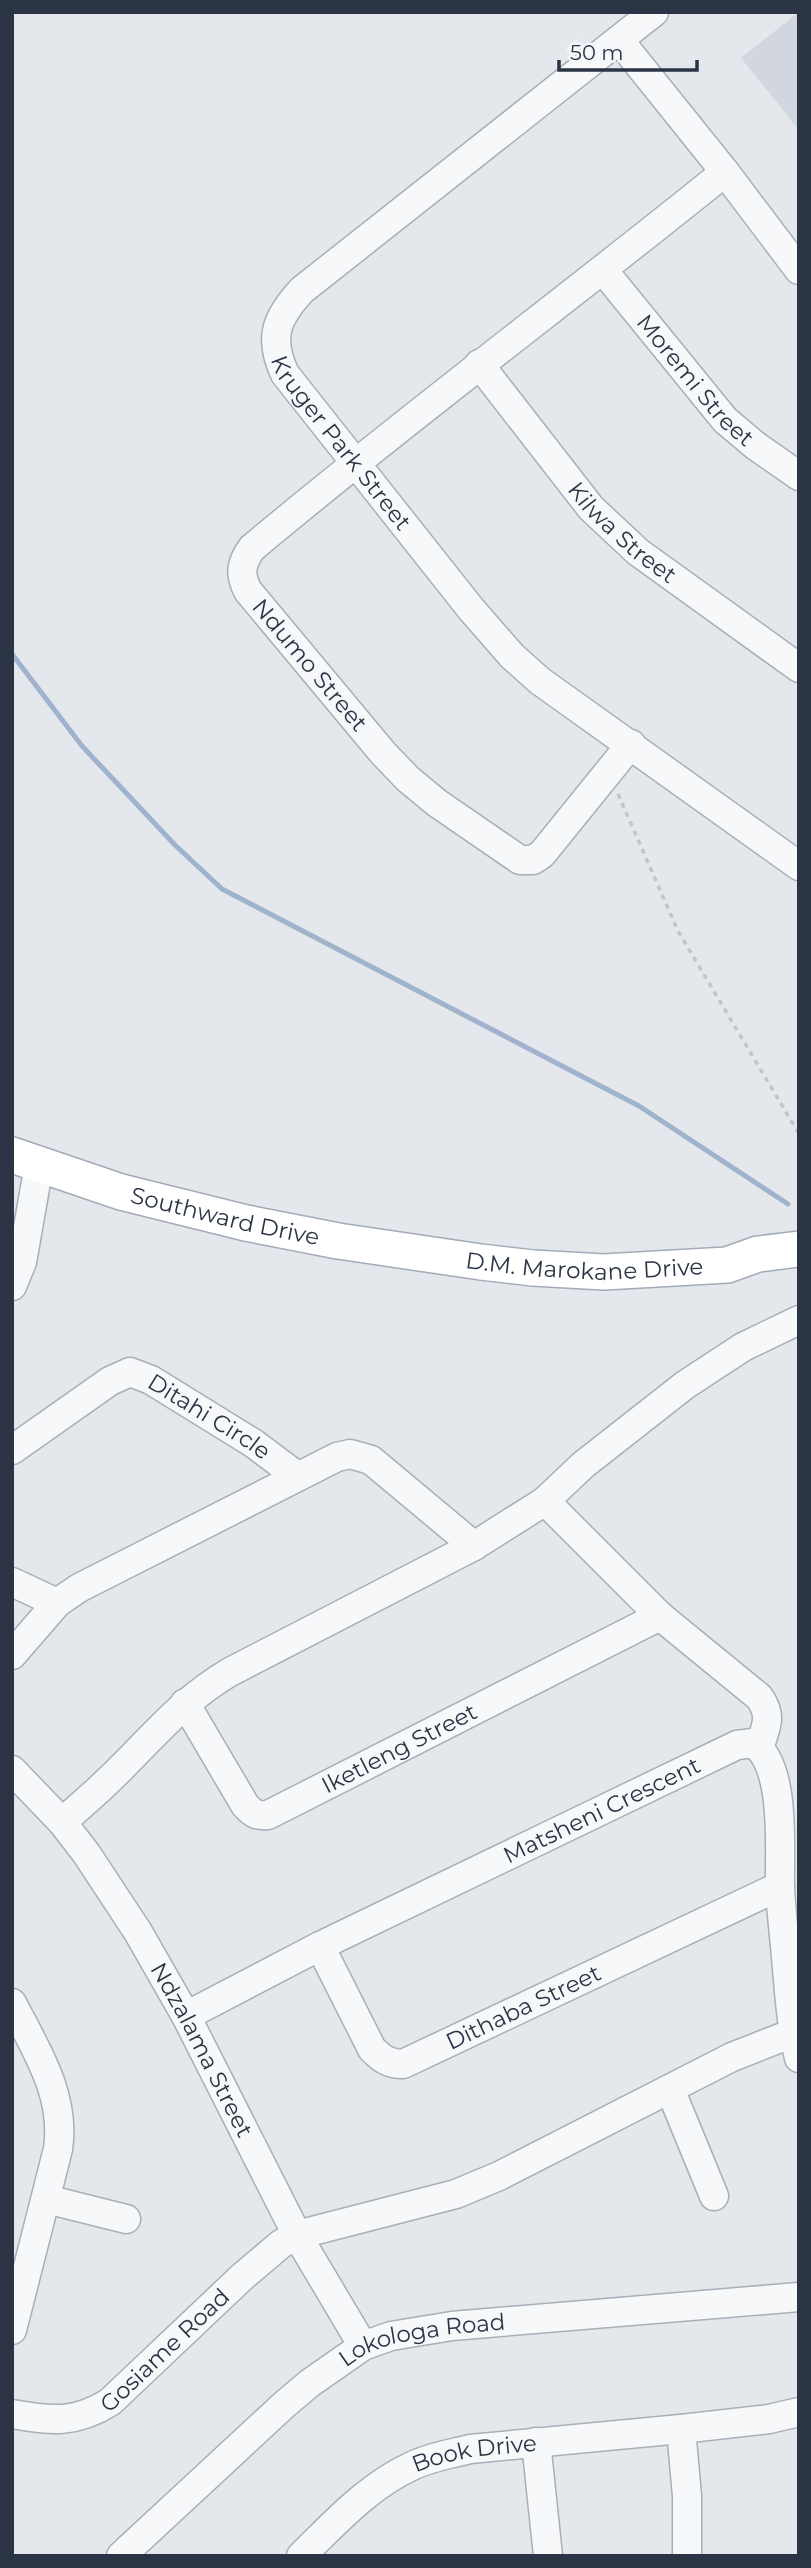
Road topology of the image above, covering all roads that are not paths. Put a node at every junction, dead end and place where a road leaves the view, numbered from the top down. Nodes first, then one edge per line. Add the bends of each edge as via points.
1 (654, 12) edge
2 (619, 40) junction
3 (725, 172) junction
4 (603, 270) junction
5 (799, 270) edge
6 (479, 364) junction
7 (354, 462) junction
8 (799, 476) edge
9 (799, 668) edge
10 (631, 744) junction
11 (799, 866) edge
12 (26, 1160) edge
13 (799, 1249) edge
14 (442, 1257) joint
15 (727, 1265) junction
16 (799, 1271) edge
17 (13, 1282) edge
18 (799, 1320) edge
19 (12, 1450) edge
20 (297, 1476) junction
21 (545, 1501) junction
22 (474, 1546) junction
23 (12, 1582) edge
24 (57, 1603) junction
25 (660, 1616) junction
26 (12, 1654) edge
27 (185, 1703) junction
28 (759, 1748) junction
29 (12, 1770) edge
30 (62, 1822) junction
31 (780, 1886) junction
32 (320, 1946) junction
33 (12, 2003) edge
34 (186, 2016) junction
35 (796, 2046) edge
36 (670, 2089) junction
37 (714, 2196) dead end
38 (46, 2199) junction
39 (126, 2219) dead end
40 (297, 2235) junction
41 (799, 2297) edge
42 (12, 2330) edge
43 (363, 2346) junction
44 (799, 2412) edge
45 (12, 2414) edge
46 (681, 2430) junction
47 (536, 2442) junction
48 (317, 2550) edge
49 (121, 2556) edge
50 (548, 2556) edge
51 (687, 2556) edge

1 - 2 street, Kruger Park Street
2 - 3 street
2 - 7 street, Kruger Park Street via 302,290 283,314 274,340 285,374
3 - 4 street, Ndumo Street
3 - 5 street
4 - 6 street, Ndumo Street
4 - 8 street, Moremi Street via 725,420
6 - 7 street, Ndumo Street
6 - 9 street, Kilwa Street via 608,526
7 - 10 street, Kruger Park Street via 512,656
7 - 10 street, Ndumo Street via 252,548 242,569 243,580 399,770 509,854 533,860
10 - 11 street, Kruger Park Street
12 - 14 main road, Southward Drive via 121,1192 246,1223
12 - 17 street via 22,1262
13 - 15 main road, D.M. Marokane Drive via 758,1254
14 - 15 main road, D.M. Marokane Drive via 604,1272
15 - 16 main road, D.M. Marokane Drive via 758,1273
18 - 21 street via 743,1347 685,1385
19 - 20 street, Ditahi Circle via 110,1381 130,1372 151,1380 253,1443
20 - 22 street, Ditahi Circle via 337,1457 361,1455
20 - 24 street, Ditahi Circle
21 - 22 street
21 - 25 street
22 - 27 street via 230,1672
23 - 24 street
24 - 26 street, Ditahi Circle
25 - 27 street, Iketleng Street via 268,1815 253,1814 245,1805
25 - 28 street via 767,1707
27 - 30 street
28 - 31 street via 773,1775 778,1804
28 - 32 street, Matsheni Crescent via 752,1743 737,1745
29 - 30 street, Ndzalama Street
30 - 34 street, Ndzalama Street via 115,1895
31 - 32 street, Dithaba Street via 403,2064 391,2064 372,2049
31 - 35 street
32 - 34 street, Matsheni Crescent
33 - 38 street via 58,2106 61,2130
34 - 40 street, Ndzalama Street
35 - 36 street via 763,2043
36 - 37 street
36 - 40 street via 499,2176 456,2193
38 - 39 street
38 - 42 street
40 - 43 street, Ndzalama Street
40 - 45 street, Gosiame Road via 261,2260 92,2414 55,2420
41 - 43 street, Lokologa Road via 452,2326 391,2336
43 - 49 street, Lokologa Road via 285,2404
44 - 46 street, Book Drive
46 - 47 street, Book Drive
46 - 51 street
47 - 48 street, Book Drive via 470,2449 414,2465 359,2500
47 - 50 street

